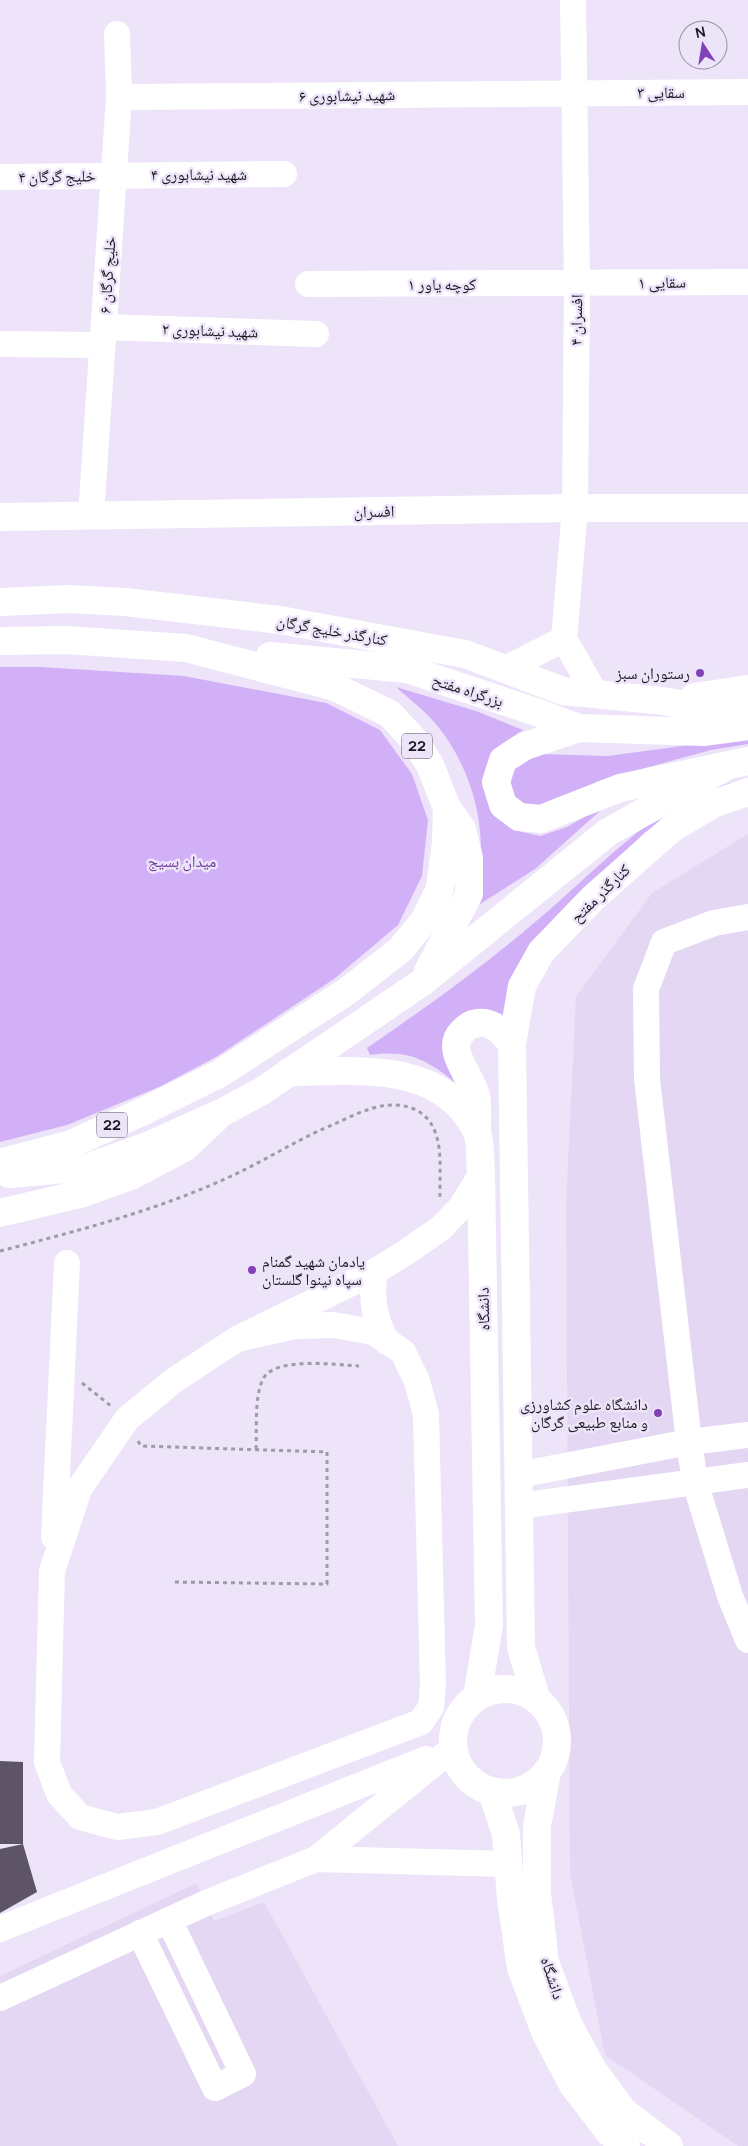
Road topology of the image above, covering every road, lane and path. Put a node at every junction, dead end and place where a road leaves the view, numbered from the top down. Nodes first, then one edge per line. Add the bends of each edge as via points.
1 (573, 0) edge
2 (117, 34) dead end
3 (748, 92) edge
4 (575, 93) junction
5 (119, 97) junction
6 (284, 174) dead end
7 (114, 175) junction
8 (0, 177) edge
9 (748, 282) edge
10 (577, 283) junction
11 (308, 284) dead end
12 (316, 334) dead end
13 (103, 336) junction
14 (0, 344) edge
15 (575, 508) junction
16 (748, 508) edge
17 (90, 516) junction
18 (0, 517) edge
19 (0, 602) edge
20 (564, 639) junction
21 (0, 641) edge
22 (186, 648) junction
23 (504, 669) junction
24 (748, 689) edge
25 (596, 694) junction
26 (656, 700) junction
27 (748, 714) edge
28 (748, 726) edge
29 (579, 728) junction
30 (738, 763) edge
31 (748, 792) edge
32 (447, 808) junction
33 (748, 917) edge
34 (421, 983) junction
35 (512, 1044) junction
36 (289, 1072) junction
37 (223, 1112) junction
38 (477, 1131) junction
39 (0, 1163) edge
40 (0, 1175) edge
41 (481, 1175) junction
42 (0, 1213) edge
43 (482, 1214) junction
44 (514, 1214) junction
45 (441, 1228) junction
46 (0, 1251) edge
47 (67, 1263) dead end
48 (374, 1272) junction
49 (237, 1339) junction
50 (387, 1342) junction
51 (359, 1366) dead end
52 (62, 1367) junction
53 (127, 1419) junction
54 (748, 1434) edge
55 (689, 1442) junction
56 (256, 1449) junction
57 (518, 1475) junction
58 (748, 1475) edge
59 (695, 1482) junction
60 (519, 1506) junction
61 (52, 1571) junction
62 (171, 1582) dead end
63 (748, 1640) edge
64 (477, 1696) junction
65 (536, 1698) junction
66 (452, 1749) junction
67 (547, 1772) junction
68 (492, 1792) junction
69 (316, 1859) junction
70 (508, 1864) junction
71 (169, 1920) junction
72 (0, 1929) edge
73 (140, 1933) junction
74 (0, 1998) edge
75 (626, 2146) edge
76 (669, 2146) edge

1 - 4 street, افسران ۴
2 - 5 street, خلیج گرگان ۶
3 - 4 street, سقایی ۳
4 - 5 street, شهید نیشابوری ۶
4 - 10 street, افسران ۴
5 - 7 street, خلیج گرگان ۶
6 - 7 street, شهید نیشابوری ۴
7 - 8 street, خلیج گرگان ۴
7 - 13 street, خلیج گرگان ۶
9 - 10 street, سقایی ۱
10 - 11 street, کوچه یاور ۱
10 - 15 street, افسران ۴
12 - 13 street, شهید نیشابوری ۲
13 - 14 street, شهید نیشابوری ۲
13 - 17 street, خلیج گرگان ۶
15 - 16 main road, افسران
15 - 17 main road, افسران
15 - 20 street, افسران ۴
17 - 18 main road, افسران
19 - 23 main road, کنارگذر خلیج گرگان via 69,599 125,602 280,620 465,654
20 - 23 street
20 - 25 street
21 - 22 main road, 22 via 66,640
22 - 29 main road, بزرگراه مفتح / 22 via 407,670
22 - 32 main road, 22 via 335,687 390,714 414,740 430,765
23 - 25 main road, کنارگذر خلیج گرگان via 563,691
24 - 26 main road
25 - 26 main road, کنارگذر خلیج گرگان
26 - 27 main road
28 - 29 main road, بزرگراه مفتح / 22 via 705,732
29 - 30 main road via 525,746 502,760 496,782 503,805 519,818 541,819 620,788
30 - 34 main road, 22 via 608,832
31 - 35 main road, کنارگذر مفتح via 713,804 671,829 593,898 541,952 522,986
32 - 34 main road via 462,829 470,858 469,894
32 - 39 main road, 22 via 440,888 424,921 400,950 346,992 219,1074 71,1144
33 - 55 street via 714,923 664,942 646,989 647,1078
34 - 36 main road, 22
35 - 38 main road via 501,1031 486,1022 470,1024 458,1037 455,1052 476,1096
35 - 44 main road, دانشگاه
36 - 37 main road, 22
36 - 38 main road, دانشگاه via 388,1072 428,1083 459,1104
37 - 40 main road, 22 via 145,1147 89,1167
37 - 42 main road via 184,1148 133,1175 80,1194
38 - 41 main road, دانشگاه
41 - 43 main road, دانشگاه
41 - 45 street via 461,1207
43 - 44 main road
43 - 64 main road, دانشگاه via 489,1626
44 - 57 main road, دانشگاه
45 - 46 path via 438,1139 429,1119 398,1104 372,1108 321,1129 227,1178 139,1212
45 - 48 street
47 - 52 street
48 - 49 street
48 - 50 street via 372,1299 378,1326
49 - 50 street via 295,1326 334,1325 373,1332
49 - 53 street via 173,1381
50 - 61 street via 403,1352 417,1381 426,1415 433,1686 431,1707 421,1722 157,1822 117,1827 80,1817 58,1794 47,1762
51 - 56 path via 295,1364 275,1368 263,1378 258,1396
52 - 53 path
52 - 61 street
53 - 56 path via 141,1446
53 - 61 street via 78,1489
54 - 55 street
55 - 57 street
55 - 59 street
56 - 62 path via 327,1452 327,1584
57 - 60 main road, دانشگاه
58 - 59 street
59 - 60 street
59 - 63 street via 730,1596
60 - 65 main road, دانشگاه via 521,1647
64 - 65 main road via 497,1689 518,1689
64 - 66 main road via 462,1709 453,1728
65 - 67 main road via 550,1714 557,1733 556,1753
66 - 68 main road via 459,1768 473,1783
66 - 69 street
66 - 72 street
67 - 68 main road via 532,1786 512,1793
67 - 76 main road, دانشگاه via 537,1826 537,1893 545,1962 568,2024 593,2070 624,2112
68 - 70 main road, دانشگاه via 506,1834
69 - 70 street
69 - 71 street
70 - 75 main road, دانشگاه via 521,1968 546,2034 573,2085 609,2132
71 - 73 street
71 - 73 street via 243,2074 215,2088
73 - 74 street

